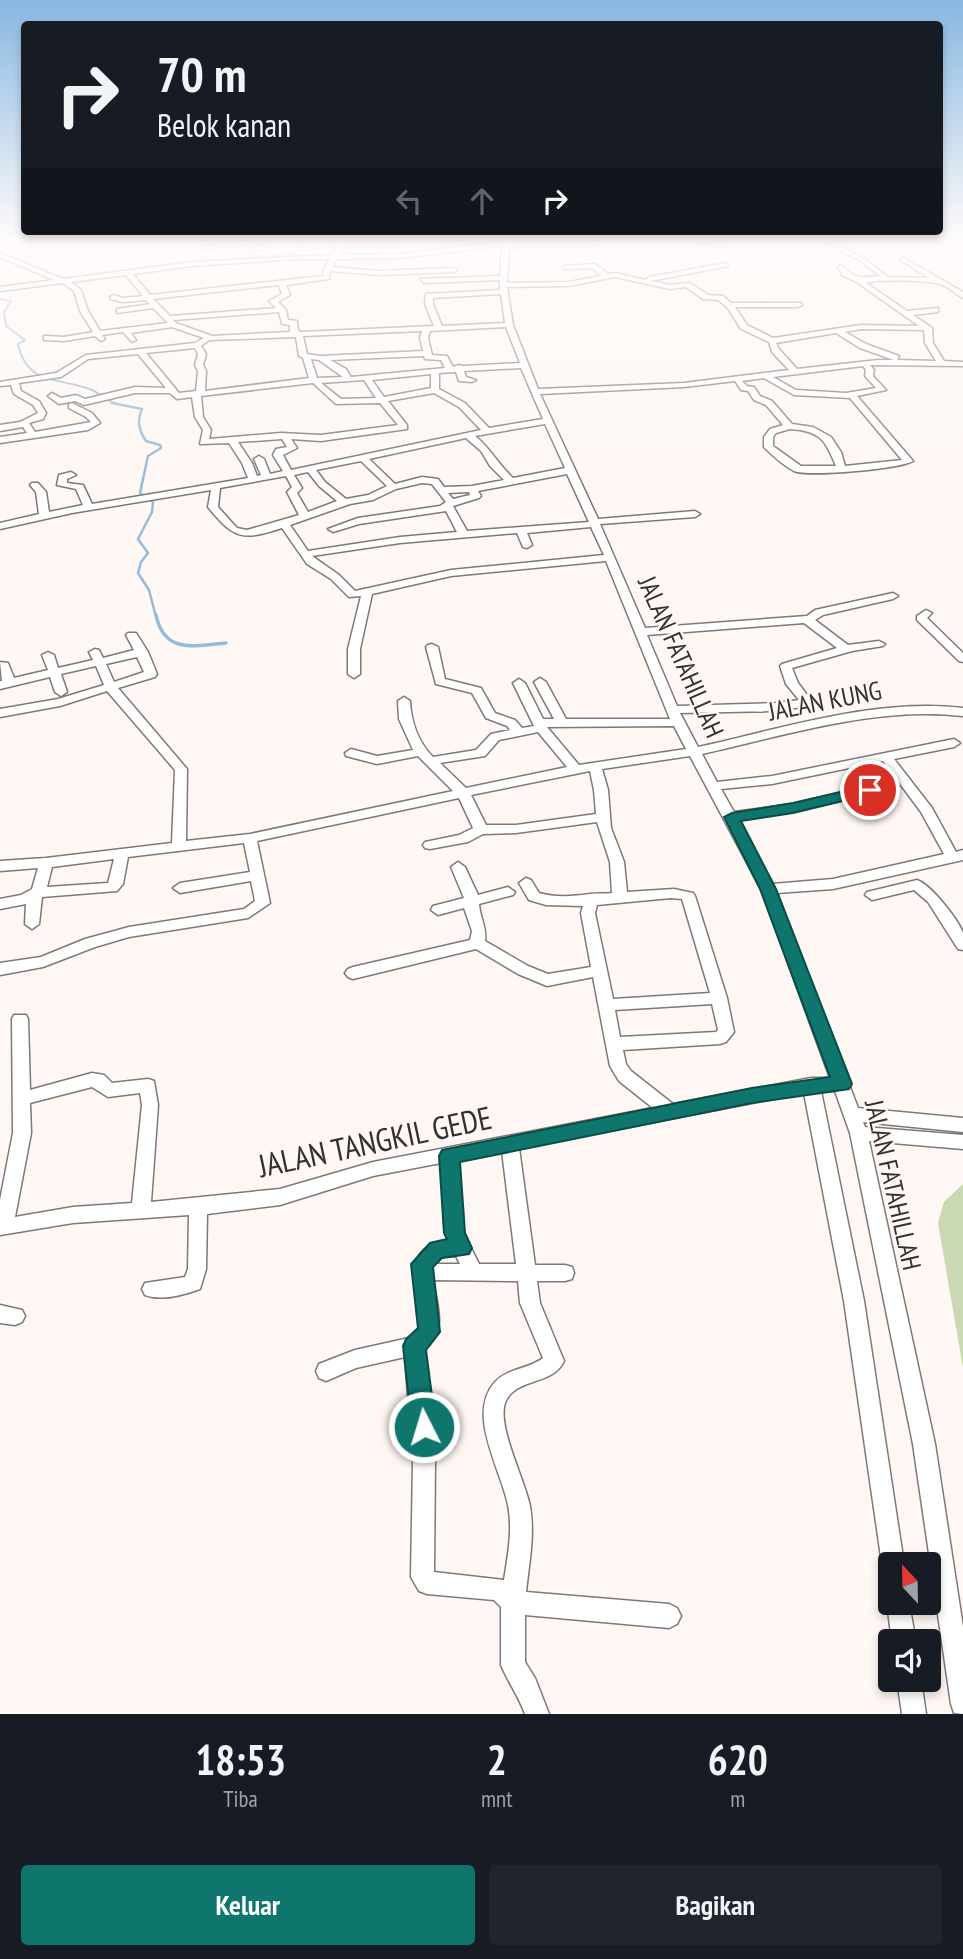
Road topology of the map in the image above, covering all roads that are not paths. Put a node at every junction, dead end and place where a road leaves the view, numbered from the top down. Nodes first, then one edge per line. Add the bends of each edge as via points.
1 (91, 320) edge
2 (127, 320) edge
3 (181, 320) edge
4 (284, 320) edge
5 (436, 320) edge
6 (508, 320) edge
7 (736, 320) edge
8 (917, 320) edge
9 (171, 321) junction
10 (509, 325) junction
11 (427, 327) junction
12 (439, 328) junction
13 (928, 328) junction
14 (126, 330) junction
15 (838, 331) junction
16 (296, 333) junction
17 (99, 336) junction
18 (205, 337) junction
19 (47, 338) dead end
20 (132, 340) dead end
21 (772, 341) junction
22 (197, 345) junction
23 (140, 351) junction
24 (427, 353) junction
25 (307, 357) junction
26 (321, 358) junction
27 (914, 362) junction
28 (941, 363) junction
29 (865, 364) junction
30 (963, 364) edge
31 (524, 365) junction
32 (449, 368) junction
33 (459, 368) junction
34 (434, 370) junction
35 (795, 372) junction
36 (766, 376) junction
37 (367, 377) junction
38 (632, 378) dead end
39 (349, 379) junction
40 (737, 379) junction
41 (472, 380) dead end
42 (314, 381) junction
43 (15, 382) junction
44 (0, 384) edge
45 (779, 384) junction
46 (638, 387) junction
47 (435, 390) junction
48 (174, 391) junction
49 (535, 392) junction
50 (198, 394) junction
51 (849, 394) junction
52 (761, 399) junction
53 (382, 400) junction
54 (84, 402) junction
55 (36, 403) junction
56 (72, 406) junction
57 (42, 413) junction
58 (549, 421) junction
59 (24, 424) junction
60 (789, 426) junction
61 (404, 427) junction
62 (0, 428) edge
63 (486, 430) junction
64 (466, 434) junction
65 (33, 436) junction
66 (286, 438) junction
67 (304, 438) junction
68 (0, 440) edge
69 (233, 442) junction
70 (427, 443) junction
71 (292, 448) junction
72 (362, 457) junction
73 (259, 459) dead end
74 (842, 468) junction
75 (310, 469) junction
76 (572, 470) junction
77 (288, 473) junction
78 (71, 475) dead end
79 (267, 477) junction
80 (254, 480) junction
81 (510, 481) junction
82 (35, 485) dead end
83 (216, 486) junction
84 (393, 487) junction
85 (472, 489) junction
86 (443, 490) junction
87 (344, 502) junction
88 (450, 504) junction
89 (88, 506) junction
90 (695, 513) dead end
91 (44, 515) junction
92 (305, 516) junction
93 (390, 516) junction
94 (595, 523) junction
95 (284, 524) junction
96 (0, 526) edge
97 (520, 528) junction
98 (333, 529) dead end
99 (463, 534) junction
100 (400, 540) junction
101 (527, 545) dead end
102 (306, 554) junction
103 (610, 557) junction
104 (367, 594) junction
105 (893, 596) dead end
106 (926, 613) dead end
107 (808, 620) junction
108 (642, 632) junction
109 (132, 635) dead end
110 (879, 644) dead end
111 (432, 647) dead end
112 (845, 649) junction
113 (142, 652) junction
114 (48, 655) dead end
115 (97, 657) junction
116 (963, 659) edge
117 (4, 665) dead end
118 (56, 673) junction
119 (354, 674) dead end
120 (540, 682) dead end
121 (519, 683) dead end
122 (5, 684) edge
123 (111, 688) junction
124 (61, 692) dead end
125 (404, 701) dead end
126 (963, 712) edge
127 (0, 713) edge
128 (675, 716) junction
129 (562, 723) junction
130 (540, 726) junction
131 (519, 732) junction
132 (954, 743) dead end
133 (696, 751) junction
134 (351, 753) dead end
135 (426, 757) junction
136 (887, 758) junction
137 (595, 767) junction
138 (576, 769) junction
139 (714, 786) junction
140 (886, 792) dead end
141 (464, 794) junction
142 (604, 817) junction
143 (732, 817) junction
144 (481, 830) junction
145 (250, 838) junction
146 (430, 845) dead end
147 (179, 846) junction
148 (122, 853) junction
149 (958, 856) edge
150 (46, 863) junction
151 (0, 866) edge
152 (458, 867) dead end
153 (257, 875) junction
154 (526, 883) dead end
155 (180, 888) dead end
156 (768, 889) junction
157 (508, 892) dead end
158 (36, 894) junction
159 (872, 895) dead end
160 (620, 897) junction
161 (592, 898) junction
162 (472, 902) junction
163 (0, 904) edge
164 (438, 909) dead end
165 (32, 923) dead end
166 (477, 943) junction
167 (963, 945) edge
168 (0, 969) edge
169 (598, 971) junction
170 (353, 973) dead end
171 (719, 998) junction
172 (606, 1005) junction
173 (20, 1019) dead end
174 (613, 1044) junction
175 (842, 1084) junction
176 (811, 1085) junction
177 (24, 1098) junction
178 (669, 1111) junction
179 (852, 1114) junction
180 (963, 1125) edge
181 (859, 1133) junction
182 (963, 1142) edge
183 (510, 1143) junction
184 (449, 1156) junction
185 (198, 1207) junction
186 (141, 1208) junction
187 (2, 1226) edge
188 (461, 1248) junction
189 (422, 1272) junction
190 (474, 1272) junction
191 (527, 1273) junction
192 (565, 1273) dead end
193 (152, 1289) dead end
194 (414, 1346) junction
195 (326, 1371) dead end
196 (891, 1552) edge
197 (513, 1602) junction
198 (669, 1616) dead end
199 (958, 1637) edge
200 (911, 1692) edge
201 (963, 1704) edge
202 (537, 1714) edge
203 (914, 1714) edge

1 - 17 street
2 - 14 street
3 - 9 street
4 - 16 street via 294,323
5 - 12 street
6 - 10 street, JALAN FATAHILLAH
7 - 21 street
8 - 13 street
9 - 14 street
9 - 18 street
10 - 12 street
10 - 31 street, JALAN FATAHILLAH
11 - 12 street
11 - 16 street
11 - 24 street
13 - 15 street
13 - 28 street via 929,343
14 - 17 street
14 - 20 street
15 - 21 street
15 - 27 street via 863,346
16 - 18 street
16 - 25 street
17 - 19 street
18 - 22 street
21 - 35 street
22 - 23 street
22 - 50 street via 202,354
23 - 43 street via 86,357 49,377
23 - 48 street
24 - 26 street
24 - 32 street via 429,358 444,358
25 - 26 street
25 - 42 street
26 - 39 street
27 - 28 street
27 - 29 street
28 - 30 street
29 - 35 street
29 - 51 street via 882,390
31 - 33 street
31 - 49 street, JALAN FATAHILLAH
32 - 33 street
32 - 34 street
33 - 41 street via 462,379
34 - 37 street
34 - 47 street
35 - 36 street
36 - 40 street
36 - 45 street
37 - 39 street
37 - 53 street
38 - 46 street
39 - 42 street
40 - 46 street
40 - 52 street
42 - 50 street
42 - 53 street via 338,402
43 - 44 street
43 - 55 street via 17,392
45 - 51 street via 803,394
45 - 52 street via 781,394
46 - 49 street
47 - 53 street
47 - 63 street via 462,405
48 - 50 street via 179,397
48 - 54 street via 135,390
49 - 58 street, JALAN FATAHILLAH
50 - 69 street via 206,430 203,442
51 - 74 street via 908,461
52 - 60 street
53 - 61 street
54 - 55 street via 54,397
54 - 56 street
55 - 57 street
56 - 57 street
56 - 65 street via 96,423
57 - 59 street
58 - 63 street
58 - 76 street, JALAN FATAHILLAH
59 - 62 street
59 - 65 street
60 - 74 street via 818,431
60 - 74 street via 770,435 769,447 774,453 800,470
61 - 67 street
61 - 70 street
63 - 64 street
64 - 70 street
64 - 81 street via 485,449
65 - 68 street
66 - 67 street
66 - 69 street
66 - 71 street
67 - 71 street via 303,444
69 - 80 street
70 - 72 street
71 - 77 street via 278,452
72 - 75 street
72 - 84 street
73 - 79 street
75 - 77 street
75 - 87 street
76 - 81 street
76 - 94 street, JALAN FATAHILLAH
77 - 79 street
77 - 92 street
78 - 89 street via 62,477 62,485 80,487
79 - 80 street
80 - 83 street
81 - 85 street
82 - 91 street via 42,496
83 - 89 street
83 - 95 street via 213,507 234,530 247,533
84 - 86 street via 422,480 435,481
84 - 87 street via 370,498
85 - 86 street
85 - 88 street via 476,496
86 - 88 street
87 - 92 street
88 - 93 street
88 - 99 street
89 - 91 street
90 - 94 street
91 - 96 street
92 - 95 street
93 - 98 street
93 - 100 street
94 - 97 street
94 - 103 street, JALAN FATAHILLAH
95 - 102 street
97 - 99 street
97 - 101 street
99 - 100 street
100 - 102 street
102 - 104 street via 350,594
103 - 104 street via 451,573
103 - 108 street, JALAN FATAHILLAH
104 - 119 street via 354,649
105 - 107 street via 819,612
106 - 116 street via 921,618
107 - 108 street
107 - 112 street
108 - 128 street, JALAN FATAHILLAH
109 - 113 street
110 - 112 street
111 - 131 street via 440,681 477,691 490,715
112 - 128 street via 786,666 803,703
113 - 115 street
113 - 123 street via 151,674
114 - 118 street
115 - 118 street
115 - 123 street
117 - 122 street
118 - 122 street
118 - 124 street
120 - 129 street
121 - 130 street
123 - 127 street
123 - 147 street via 181,769
125 - 135 street via 405,719
126 - 133 street, JALAN KUNG via 888,710
128 - 129 street via 629,725
128 - 133 street, JALAN FATAHILLAH
129 - 130 street
130 - 131 street
130 - 138 street
131 - 135 street via 495,737 480,753
132 - 136 street
133 - 137 street, JALAN KUNG
133 - 139 street, JALAN FATAHILLAH
134 - 135 street via 377,760
135 - 141 street
136 - 139 street
136 - 149 street
137 - 138 street, JALAN KUNG
137 - 142 street
138 - 141 street, JALAN KUNG
139 - 143 street, JALAN FATAHILLAH
140 - 143 street via 870,790
141 - 144 street
141 - 145 street, JALAN KUNG
142 - 144 street
142 - 160 street via 617,862
143 - 156 street, JALAN FATAHILLAH
144 - 146 street via 463,839
145 - 147 street, JALAN KUNG
145 - 153 street
147 - 148 street, JALAN KUNG
148 - 150 street, JALAN KUNG
148 - 158 street via 112,888
149 - 156 street via 833,884
150 - 151 street, JALAN KUNG
150 - 158 street
152 - 162 street
153 - 155 street
153 - 168 street via 263,904 248,913 129,932 43,962
154 - 161 street via 534,897 548,902
156 - 175 street, JALAN FATAHILLAH
157 - 162 street
158 - 163 street
158 - 165 street
159 - 167 street via 917,885 933,899
160 - 161 street
160 - 171 street via 688,896
161 - 169 street via 588,913
162 - 164 street
162 - 166 street
166 - 169 street via 547,980
166 - 170 street
169 - 172 street
171 - 172 street
171 - 174 street via 726,1032 720,1038
172 - 174 street
173 - 177 street
174 - 178 street via 625,1076
175 - 176 street, JALAN TANGKIL GEDE
175 - 179 street, JALAN FATAHILLAH
176 - 178 street, JALAN TANGKIL GEDE
176 - 196 street via 854,1301
177 - 186 street via 92,1080 108,1090 148,1086
177 - 187 street via 22,1133
178 - 183 street, JALAN TANGKIL GEDE
179 - 180 street
179 - 181 street, JALAN FATAHILLAH
181 - 182 street
181 - 199 street, JALAN FATAHILLAH via 924,1444
183 - 184 street, JALAN TANGKIL GEDE
183 - 191 street
184 - 185 street, JALAN TANGKIL GEDE via 373,1169 280,1197
184 - 188 street via 454,1233
185 - 186 street, JALAN TANGKIL GEDE
185 - 193 street via 193,1283
186 - 187 street, JALAN TANGKIL GEDE
188 - 189 street via 430,1253
188 - 190 street
189 - 190 street
189 - 194 street via 429,1332
190 - 191 street
191 - 192 street
191 - 197 street via 530,1303 554,1361 547,1368 509,1380 496,1398 495,1423 519,1506
194 - 195 street via 355,1359
194 - 197 street via 423,1406 423,1579 499,1589
197 - 198 street
197 - 202 street via 513,1665
199 - 201 street, JALAN FATAHILLAH
200 - 203 street

